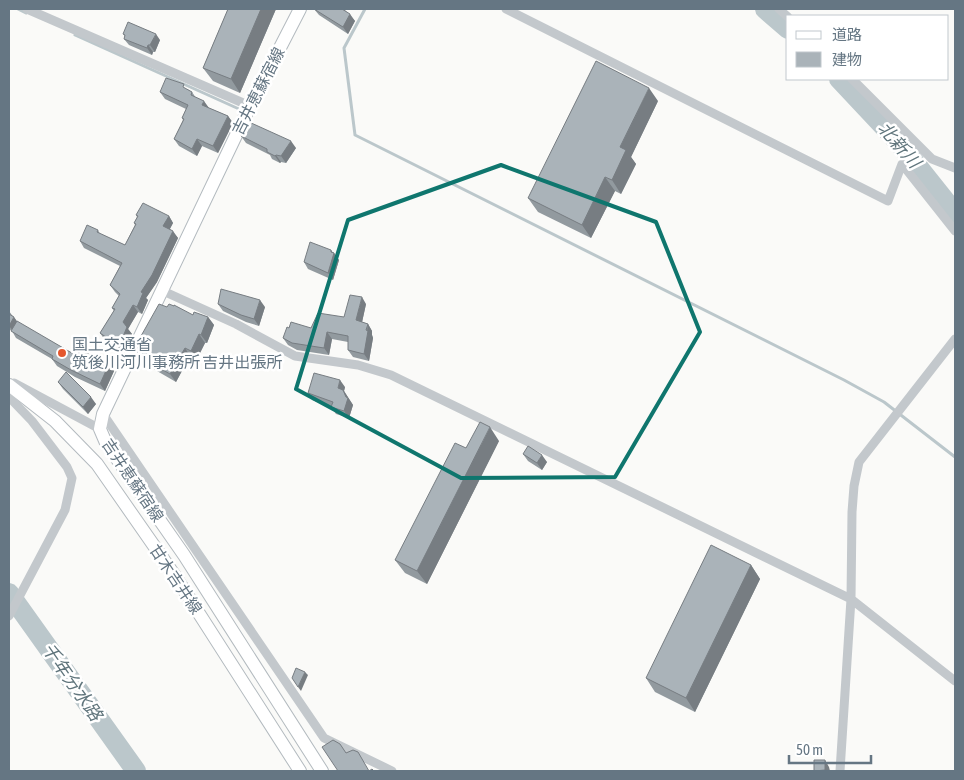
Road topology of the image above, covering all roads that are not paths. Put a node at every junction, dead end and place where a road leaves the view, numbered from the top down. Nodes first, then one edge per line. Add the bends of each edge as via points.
1 (27, 9) edge
2 (300, 9) edge
3 (506, 9) edge
4 (853, 80) edge
5 (250, 106) junction
6 (955, 168) edge
7 (955, 231) edge
8 (163, 291) junction
9 (955, 339) edge
10 (9, 380) edge
11 (9, 385) edge
12 (9, 397) edge
13 (103, 414) junction
14 (100, 428) junction
15 (851, 600) junction
16 (9, 616) edge
17 (955, 682) edge
18 (300, 771) edge
19 (322, 771) edge
20 (392, 771) edge
21 (840, 771) edge

1 - 5 street
2 - 5 main road, 吉井恵蘇宿線
3 - 7 street via 888,202 902,164
4 - 6 street via 932,159
5 - 8 main road, 吉井恵蘇宿線
8 - 13 main road, 吉井恵蘇宿線
8 - 15 street via 236,324 295,356 358,365 391,375
9 - 15 street via 859,462 852,512
10 - 14 street
11 - 18 main road, 甘木吉井線 via 55,421 96,464 175,576
12 - 16 street via 32,421 72,478 66,510
13 - 14 main road, 吉井恵蘇宿線
13 - 20 street via 324,738
14 - 19 main road, 吉井恵蘇宿線 via 106,443 184,555
15 - 17 street
15 - 21 street

